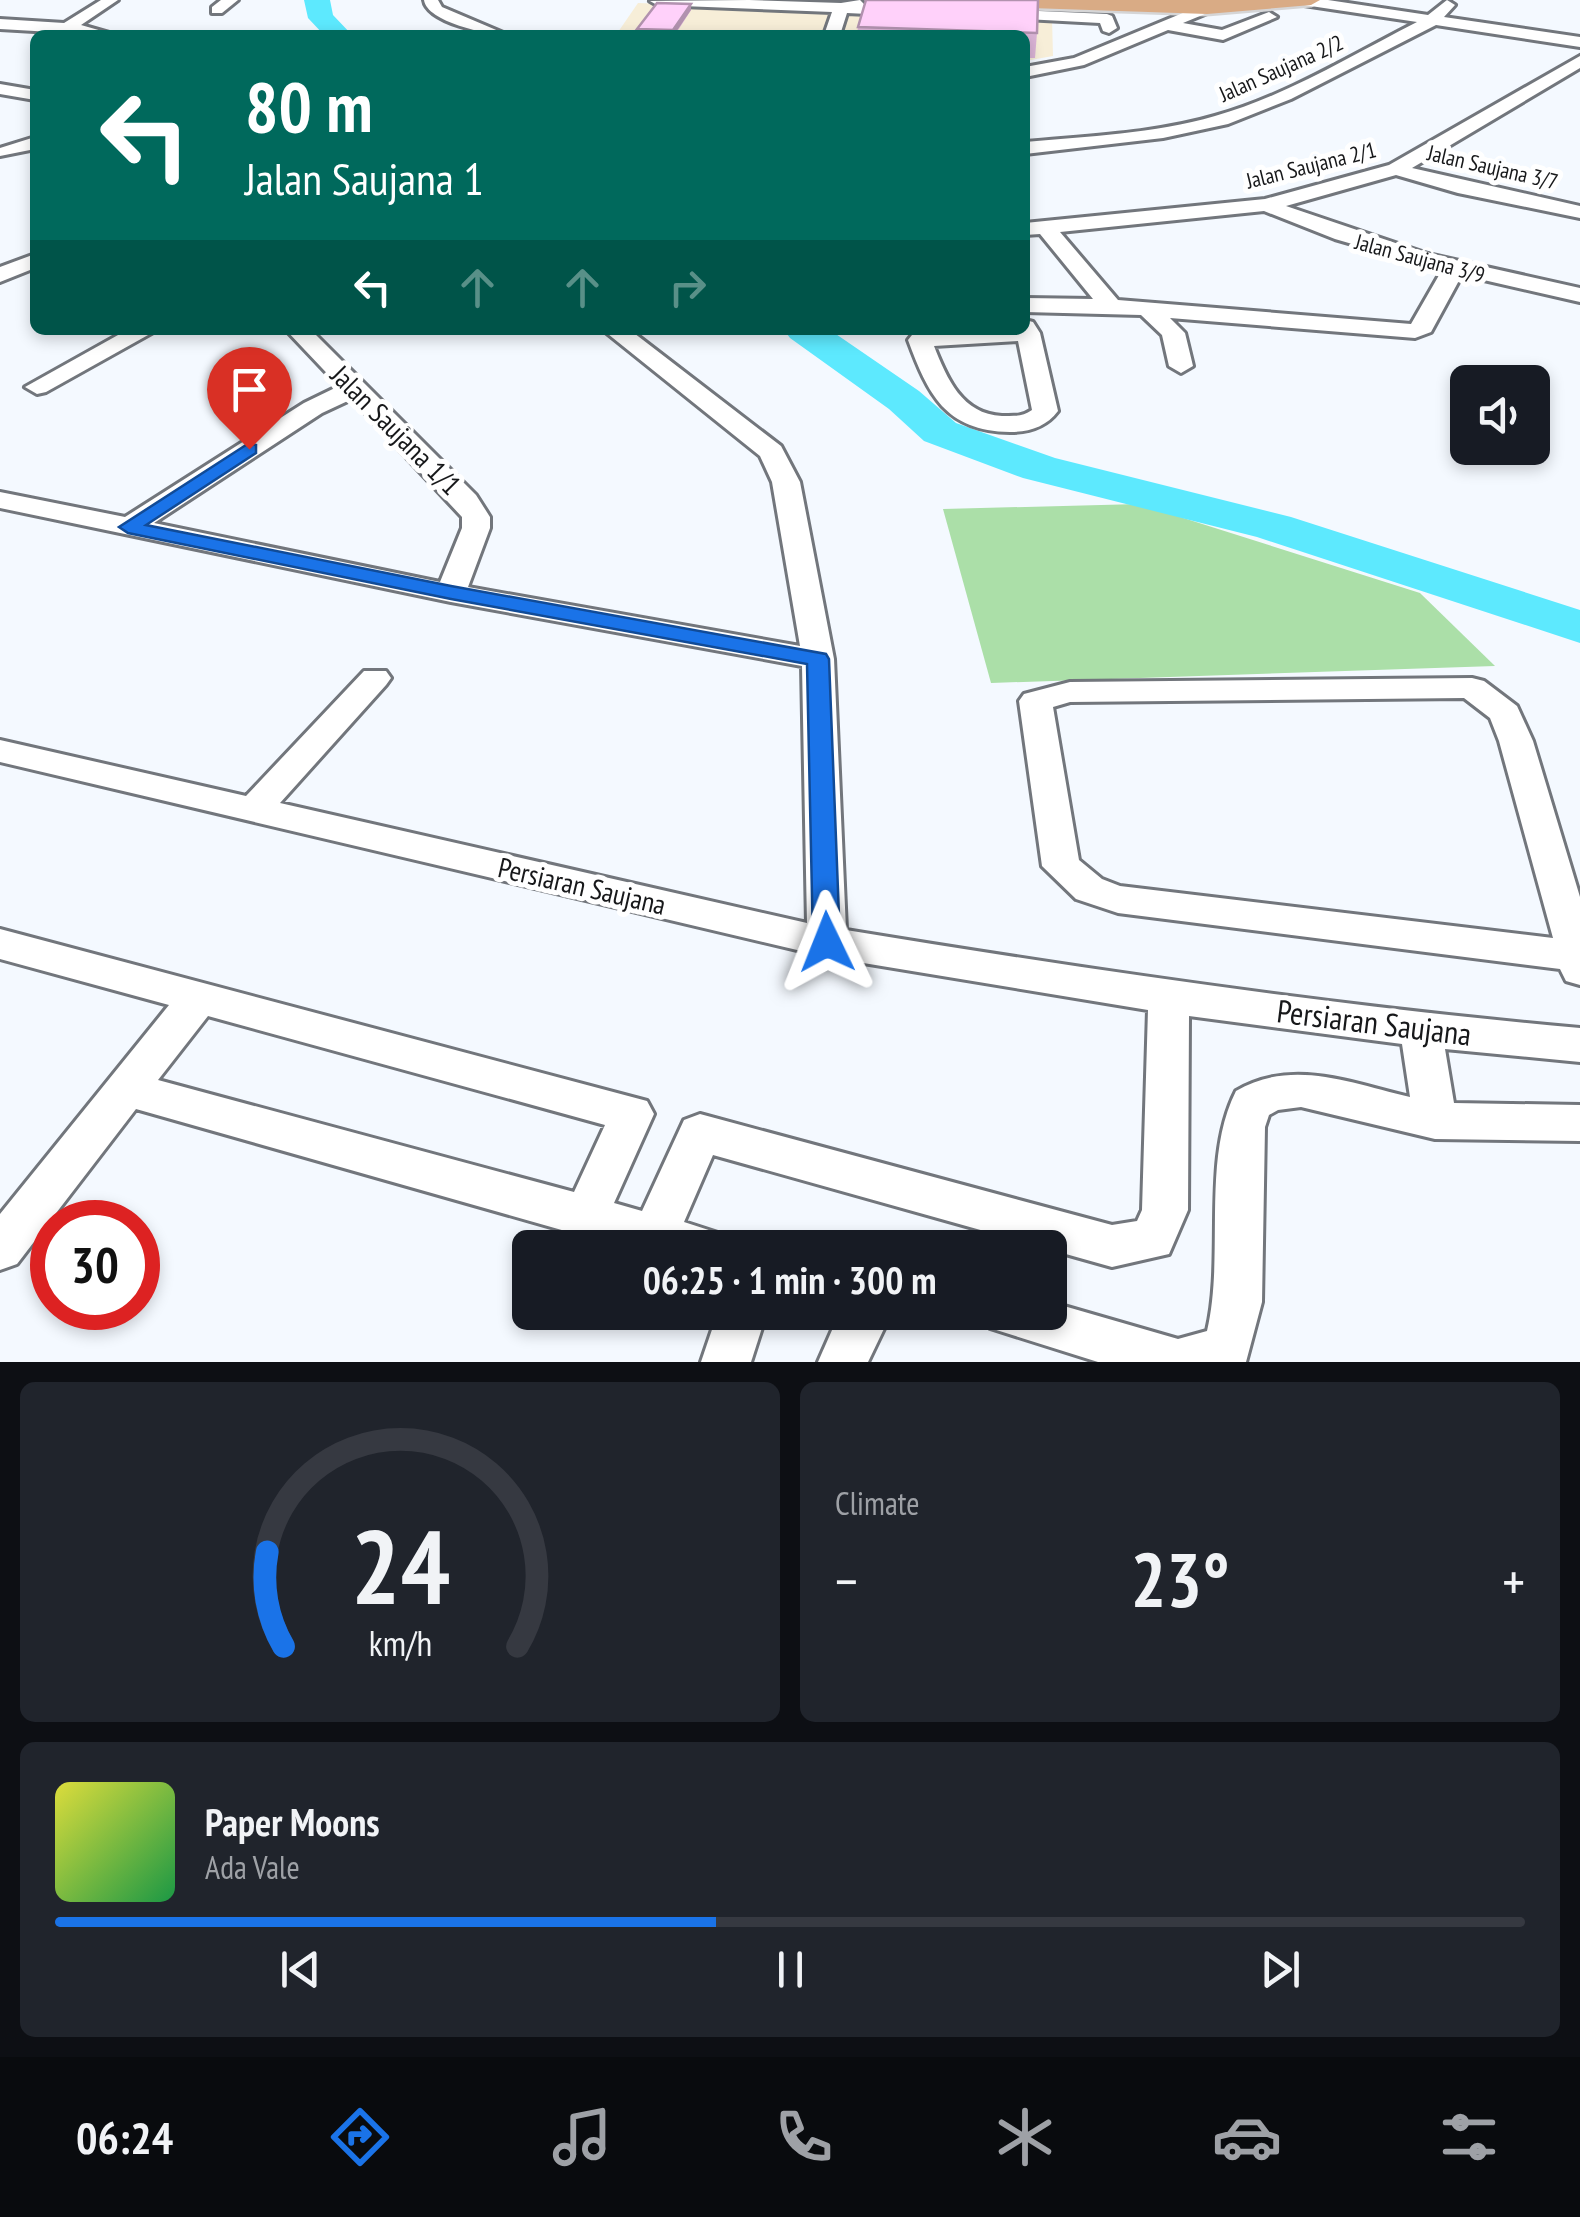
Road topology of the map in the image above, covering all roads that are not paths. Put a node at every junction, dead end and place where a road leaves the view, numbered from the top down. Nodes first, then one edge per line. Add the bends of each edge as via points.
1 (111, 0) edge
2 (231, 0) edge
3 (410, 0) edge
4 (872, 0) edge
5 (940, 0) edge
6 (1119, 0) edge
7 (1243, 0) edge
8 (1307, 0) edge
9 (430, 2) edge
10 (656, 2) edge
11 (748, 2) edge
12 (1447, 5) dead end
13 (841, 8) junction
14 (1208, 8) junction
15 (216, 10) dead end
16 (1270, 16) dead end
17 (1430, 22) junction
18 (0, 24) edge
19 (1166, 25) junction
20 (1109, 28) junction
21 (46, 30) edge
22 (64, 30) edge
23 (489, 30) edge
24 (834, 30) edge
25 (1072, 30) dead end
26 (1140, 36) junction
27 (1580, 42) edge
28 (1075, 49) dead end
29 (1580, 60) edge
30 (1052, 67) junction
31 (1030, 70) edge
32 (1030, 71) edge
33 (1082, 82) dead end
34 (0, 88) edge
35 (1538, 88) junction
36 (1570, 91) dead end
37 (30, 94) edge
38 (30, 145) edge
39 (1030, 147) edge
40 (6, 152) dead end
41 (1396, 170) junction
42 (1266, 204) junction
43 (1580, 212) edge
44 (1035, 228) edge
45 (30, 262) edge
46 (1454, 269) junction
47 (0, 275) edge
48 (1580, 295) edge
49 (1030, 306) edge
50 (1111, 306) junction
51 (1149, 310) junction
52 (136, 335) edge
53 (303, 335) edge
54 (622, 335) edge
55 (959, 335) edge
56 (1027, 335) edge
57 (1181, 366) dead end
58 (37, 387) dead end
59 (354, 389) junction
60 (0, 500) edge
61 (128, 527) junction
62 (456, 581) junction
63 (797, 655) junction
64 (375, 678) dead end
65 (0, 751) edge
66 (253, 810) junction
67 (827, 942) junction
68 (0, 944) edge
69 (1579, 963) edge
70 (200, 996) junction
71 (1169, 998) junction
72 (1421, 1030) junction
73 (1580, 1045) edge
74 (128, 1089) junction
75 (1434, 1121) junction
76 (1580, 1123) edge
77 (587, 1214) junction
78 (648, 1230) edge
79 (657, 1230) edge
80 (1054, 1230) edge
81 (1067, 1234) edge
82 (0, 1250) edge
83 (1067, 1329) edge
84 (737, 1330) edge
85 (856, 1330) edge
86 (726, 1362) edge
87 (843, 1362) edge
88 (1179, 1362) edge

1 - 22 street
2 - 15 street
3 - 9 street
4 - 13 street
5 - 14 main road
6 - 7 main road
8 - 14 main road
8 - 17 street
9 - 23 street
10 - 11 street
11 - 13 street via 773,13
12 - 17 street, Jalan Saujana 2/2
13 - 20 street via 1094,17 1107,18
13 - 24 street
14 - 19 street
16 - 19 street via 1223,35
17 - 27 street
17 - 39 street, Jalan Saujana 2/2 via 1222,120
18 - 21 street
19 - 26 street
20 - 25 street
20 - 26 street
26 - 30 street
28 - 31 street
29 - 35 street, Jalan Saujana 2/1
30 - 32 street
30 - 33 street
34 - 37 street
35 - 36 street
35 - 41 street, Jalan Saujana 2/1
38 - 40 street
41 - 42 street, Jalan Saujana 2/1
41 - 43 street, Jalan Saujana 3/7
42 - 44 street, Jalan Saujana 2/1
42 - 46 street, Jalan Saujana 3/9 via 1355,241
44 - 50 street
45 - 47 street
46 - 48 street, Jalan Saujana 3/9
46 - 51 street via 1423,327 1414,331
49 - 50 street
50 - 51 street
51 - 57 street via 1173,333
52 - 58 street
53 - 59 street, Jalan Saujana 1/1
54 - 63 street via 772,452 790,499
55 - 56 street via 920,340 946,400 994,425 1038,420 1045,411
59 - 61 street via 312,408
59 - 62 street, Jalan Saujana 1/1 via 476,517
60 - 61 street
61 - 62 street
62 - 63 street
63 - 67 street
64 - 66 street
65 - 66 street, Persiaran Saujana
66 - 67 street, Persiaran Saujana
67 - 71 street, Persiaran Saujana
68 - 70 street
69 - 69 street via 1516,740 1504,713 1472,688 1070,692 1036,701 1061,866 1089,889 1118,900
70 - 74 street
70 - 77 street via 632,1114
71 - 72 street, Persiaran Saujana
71 - 81 street via 1165,1210 1152,1239 1112,1246
72 - 73 street, Persiaran Saujana
72 - 75 street
74 - 77 street
74 - 82 street
75 - 76 street
75 - 88 street via 1300,1089 1269,1093 1251,1104 1244,1127 1238,1302 1227,1350
77 - 78 street
79 - 80 street via 700,1132
83 - 88 street
84 - 86 street
85 - 87 street

